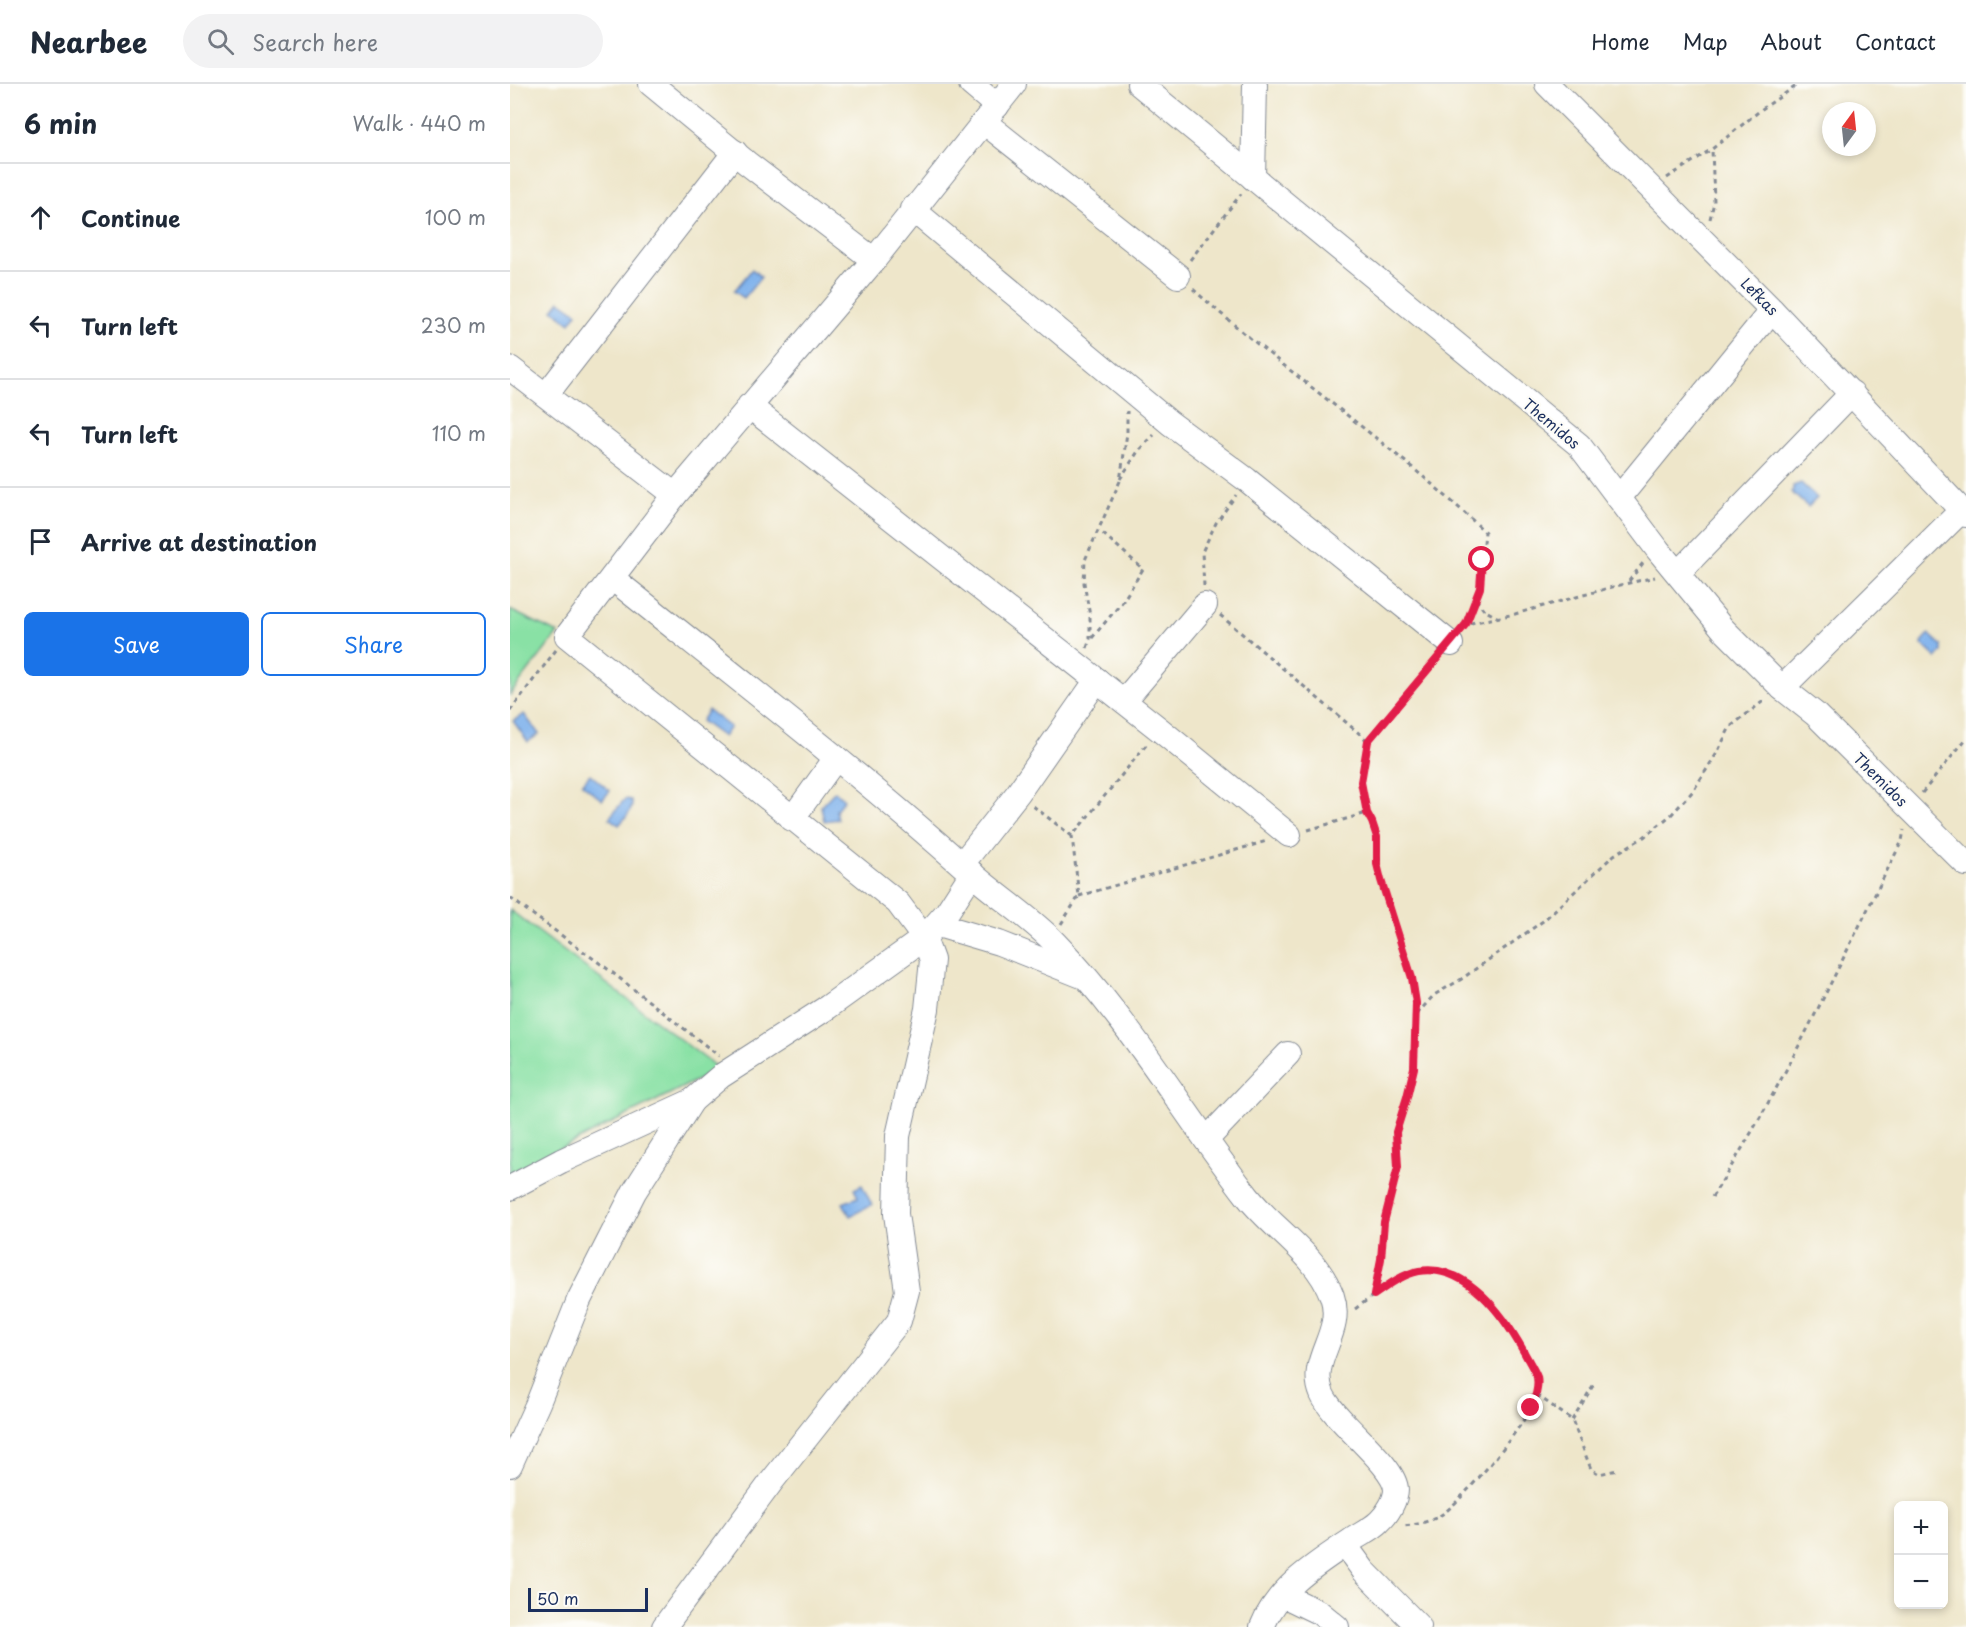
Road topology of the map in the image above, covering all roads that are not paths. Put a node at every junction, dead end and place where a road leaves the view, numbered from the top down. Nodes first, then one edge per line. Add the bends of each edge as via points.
1 (651, 84) edge
2 (971, 84) edge
3 (1014, 84) edge
4 (1139, 84) edge
5 (1255, 84) edge
6 (1547, 84) edge
7 (991, 114) junction
8 (735, 152) junction
9 (1252, 178) junction
10 (912, 209) junction
11 (874, 260) junction
12 (1178, 276) road end
13 (1772, 310) junction
14 (511, 371) edge
15 (1852, 393) junction
16 (546, 395) junction
17 (749, 406) junction
18 (675, 495) junction
19 (1619, 498) junction
20 (1963, 513) edge
21 (1678, 573) junction
22 (612, 578) junction
23 (1205, 605) road end
24 (1451, 644) road end
25 (1088, 673) junction
26 (1782, 688) junction
27 (1124, 701) junction
28 (836, 758) junction
29 (792, 819) junction
30 (1289, 835) road end
31 (1966, 864) edge
32 (967, 868) junction
33 (931, 931) junction
34 (1086, 977) junction
35 (1288, 1054) dead end
36 (692, 1101) junction
37 (1206, 1140) junction
38 (510, 1188) edge
39 (510, 1465) edge
40 (1345, 1545) junction
41 (1284, 1595) junction
42 (664, 1627) edge
43 (1262, 1627) edge
44 (1336, 1627) edge
45 (1419, 1627) edge

1 - 8 street
2 - 7 street
3 - 7 street
4 - 9 street, Themidos
5 - 9 street
6 - 13 street, Lefkas
7 - 10 street
7 - 12 street
8 - 11 street
8 - 16 street
9 - 19 street, Themidos via 1579,446
10 - 11 street
10 - 24 street via 1170,423
11 - 17 street
13 - 15 street, Lefkas
13 - 19 street
14 - 16 street
15 - 20 street, Lefkas
15 - 21 street
16 - 18 street
17 - 18 street
17 - 25 street
18 - 22 street
19 - 21 street, Themidos
20 - 26 street
21 - 26 street, Themidos via 1723,629
22 - 28 street
22 - 29 street via 567,636
23 - 27 street
25 - 27 street
25 - 32 street via 1018,793
26 - 31 street, Themidos via 1815,714
27 - 30 street
28 - 29 street
28 - 32 street
29 - 33 street
32 - 33 street
32 - 34 street via 1052,939
33 - 34 street via 999,943
33 - 36 street via 828,1007 721,1076
33 - 42 street via 927,1009 898,1136 896,1214 907,1291 899,1321 772,1481
34 - 37 street
35 - 37 street
36 - 38 street
36 - 39 street via 634,1192 579,1300
37 - 40 street via 1250,1200 1323,1277 1333,1298 1335,1323 1319,1363 1321,1392 1333,1412 1392,1475 1396,1491 1379,1522
40 - 41 street via 1306,1573
40 - 45 street via 1364,1571
41 - 43 street
41 - 44 street via 1320,1613

